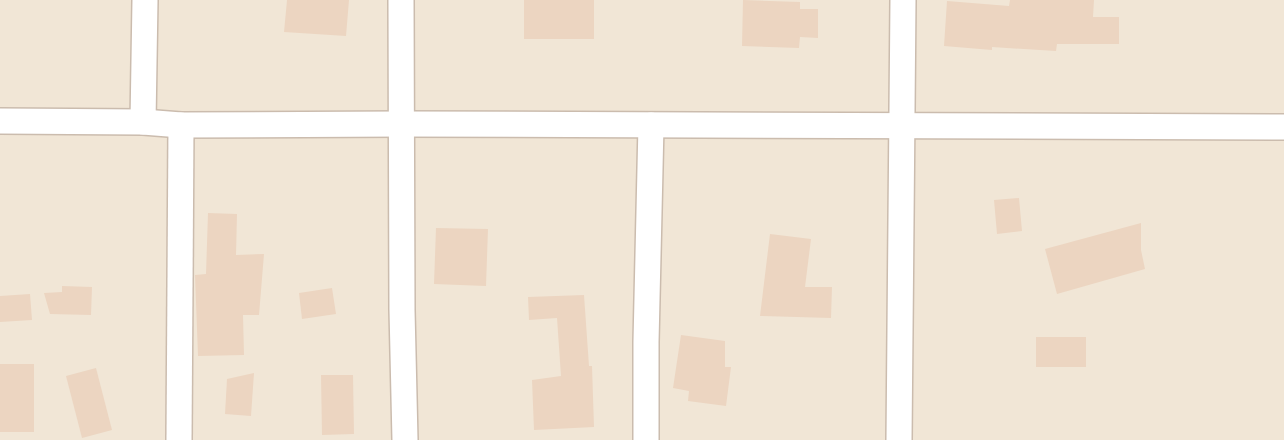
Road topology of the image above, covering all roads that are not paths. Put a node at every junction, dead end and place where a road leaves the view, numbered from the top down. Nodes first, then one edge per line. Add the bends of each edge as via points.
1 (145, 0) edge
2 (401, 0) edge
3 (903, 0) edge
4 (0, 121) edge
5 (143, 122) junction
6 (402, 124) junction
7 (181, 125) junction
8 (651, 125) junction
9 (903, 126) junction
10 (1284, 127) edge
11 (179, 440) edge
12 (404, 440) edge
13 (646, 440) edge
14 (899, 440) edge

1 - 5 street
2 - 6 street
3 - 9 street
4 - 5 street
5 - 7 street
6 - 7 street
6 - 8 street
6 - 12 street
7 - 11 street
8 - 9 street
8 - 13 street
9 - 10 street
9 - 14 street

